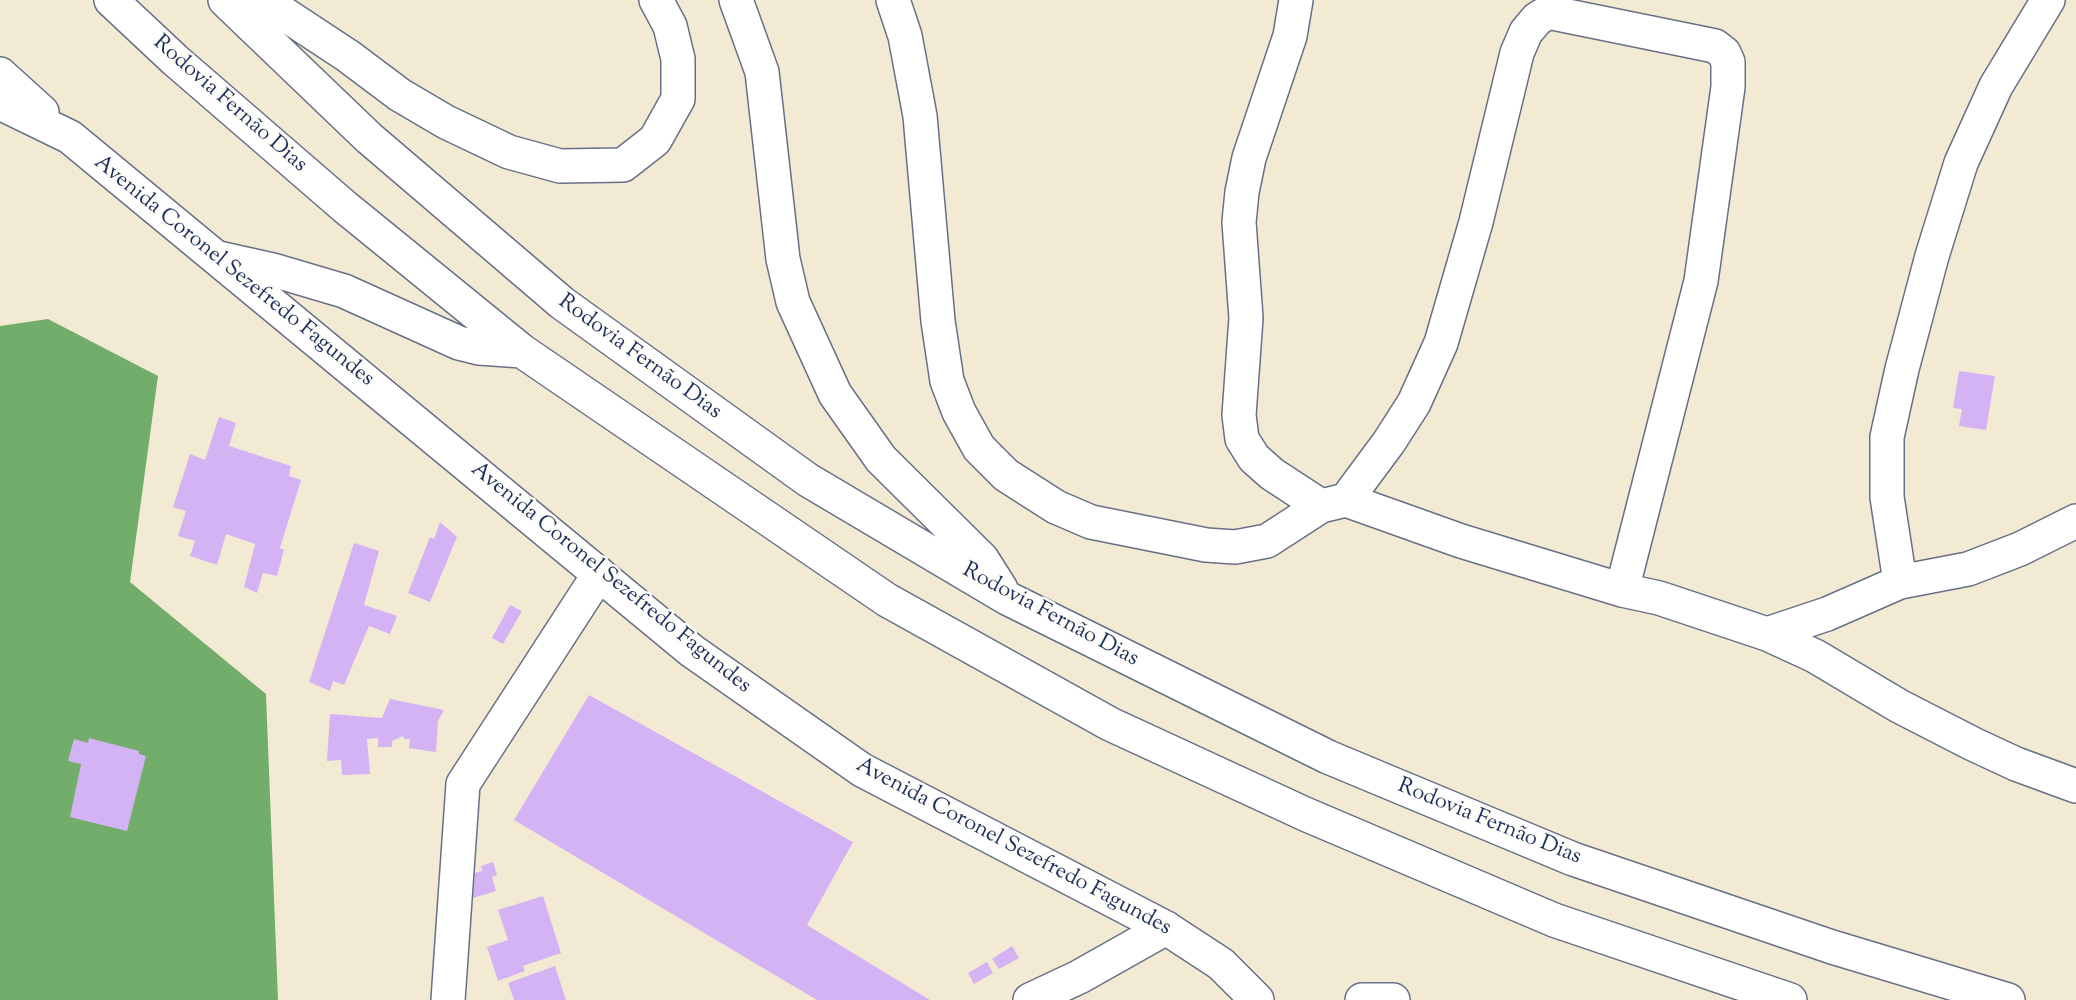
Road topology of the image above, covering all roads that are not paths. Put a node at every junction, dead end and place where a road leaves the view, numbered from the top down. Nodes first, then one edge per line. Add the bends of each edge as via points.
1 (111, 0) edge
2 (225, 0) edge
3 (263, 0) edge
4 (656, 0) edge
5 (736, 0) edge
6 (893, 0) edge
7 (1296, 0) edge
8 (2048, 0) edge
9 (0, 74) edge
10 (0, 103) edge
11 (70, 137) junction
12 (219, 258) junction
13 (522, 351) junction
14 (1334, 503) junction
15 (2076, 521) edge
16 (599, 574) junction
17 (1900, 582) junction
18 (1622, 590) junction
19 (1007, 598) junction
20 (1767, 634) junction
21 (2076, 786) edge
22 (1166, 928) junction
23 (448, 1000) edge
24 (1030, 1000) edge
25 (1257, 1000) edge
26 (1362, 1000) edge
27 (1393, 1000) edge
28 (1790, 1000) edge
29 (2008, 1000) edge

1 - 13 main road, Rodovia Fernão Dias via 345,207
2 - 19 main road, Rodovia Fernão Dias via 369,138 562,303 808,480
3 - 4 main road via 446,122 509,152 560,166 622,165 655,140 667,120 678,99 678,59 670,26
5 - 19 main road via 762,72 783,258 793,302 835,394 881,459 982,560
6 - 14 main road via 905,36 920,116 947,381 979,448 1006,475 1056,507 1091,522 1195,543 1235,547 1267,541
7 - 14 main road via 1290,36 1249,158 1242,192 1239,222 1246,318 1239,415 1242,440 1254,458 1272,474
8 - 17 main road via 1996,86 1961,163 1902,369 1887,437 1887,488
9 - 11 main road
10 - 11 main road, Avenida Coronel Sezefredo Fagundes
11 - 12 main road, Avenida Coronel Sezefredo Fagundes
12 - 13 main road via 344,291 459,343
12 - 16 main road, Avenida Coronel Sezefredo Fagundes
13 - 28 main road, Rodovia Fernão Dias via 887,600 1110,724 1305,814 1554,920
14 - 18 main road
14 - 18 main road via 1389,442 1414,403 1441,343 1476,222 1517,52 1537,18 1548,12 1715,46 1728,62 1728,87 1701,281
15 - 17 main road via 1968,569
16 - 22 main road, Avenida Coronel Sezefredo Fagundes via 692,651 862,770
16 - 23 main road via 464,784
17 - 20 main road via 1827,614
18 - 20 main road via 1659,598
19 - 29 main road, Rodovia Fernão Dias via 1328,757 1573,859 1832,947
20 - 21 main road via 1815,656 1972,744
22 - 24 main road
22 - 25 main road, Avenida Coronel Sezefredo Fagundes via 1221,964
26 - 27 main road

